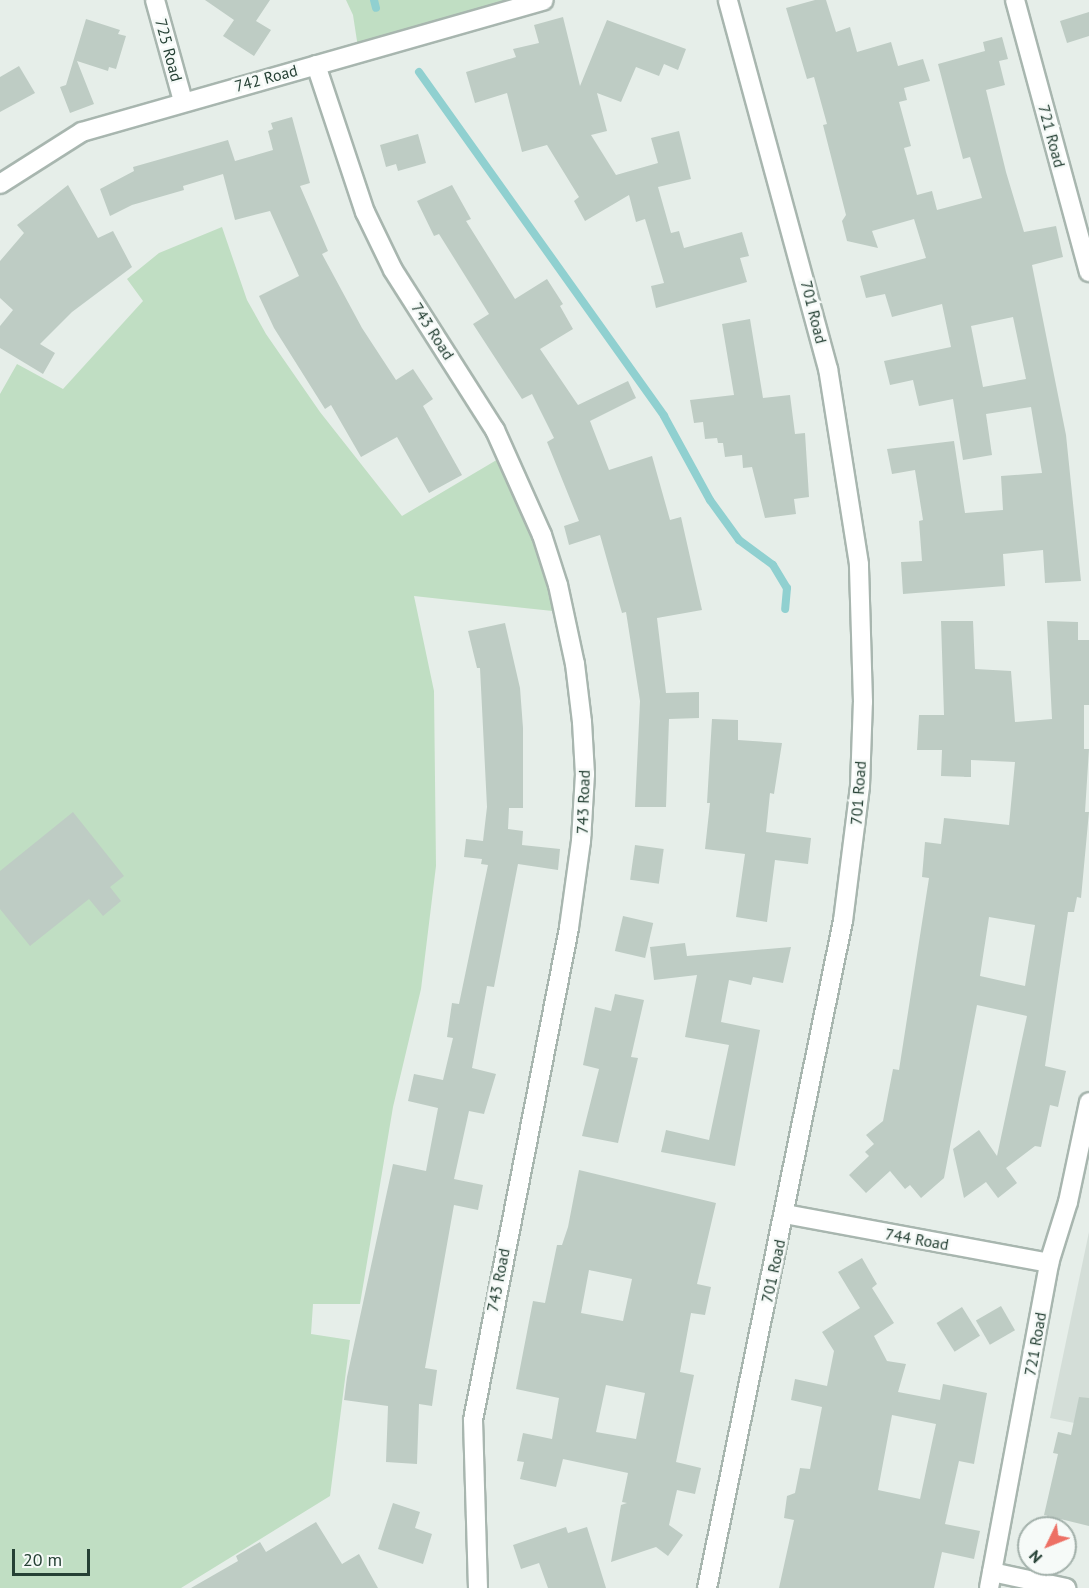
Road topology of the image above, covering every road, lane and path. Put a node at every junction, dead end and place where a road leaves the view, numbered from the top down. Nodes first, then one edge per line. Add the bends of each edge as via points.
1 (155, 0) edge
2 (544, 0) edge
3 (728, 0) edge
4 (1015, 0) edge
5 (316, 65) junction
6 (183, 101) junction
7 (0, 184) edge
8 (1089, 272) edge
9 (1089, 1102) edge
10 (785, 1214) junction
11 (1049, 1263) junction
12 (991, 1580) edge
13 (478, 1588) edge
14 (706, 1588) edge
15 (1066, 1588) edge

1 - 6 street, 725 Road
2 - 5 street, 742 Road
3 - 10 street, 701 Road via 828,369 843,450 863,615 860,786 853,853
4 - 8 street, 721 Road
5 - 6 street, 742 Road
5 - 13 street, 743 Road via 365,212 393,270 495,430 542,535 558,585 580,711 585,774 569,928 473,1420
6 - 7 street, 742 Road via 82,132
9 - 11 street, 721 Road via 1068,1202
10 - 11 street, 744 Road
10 - 14 street, 701 Road
11 - 12 street, 721 Road
12 - 15 street

